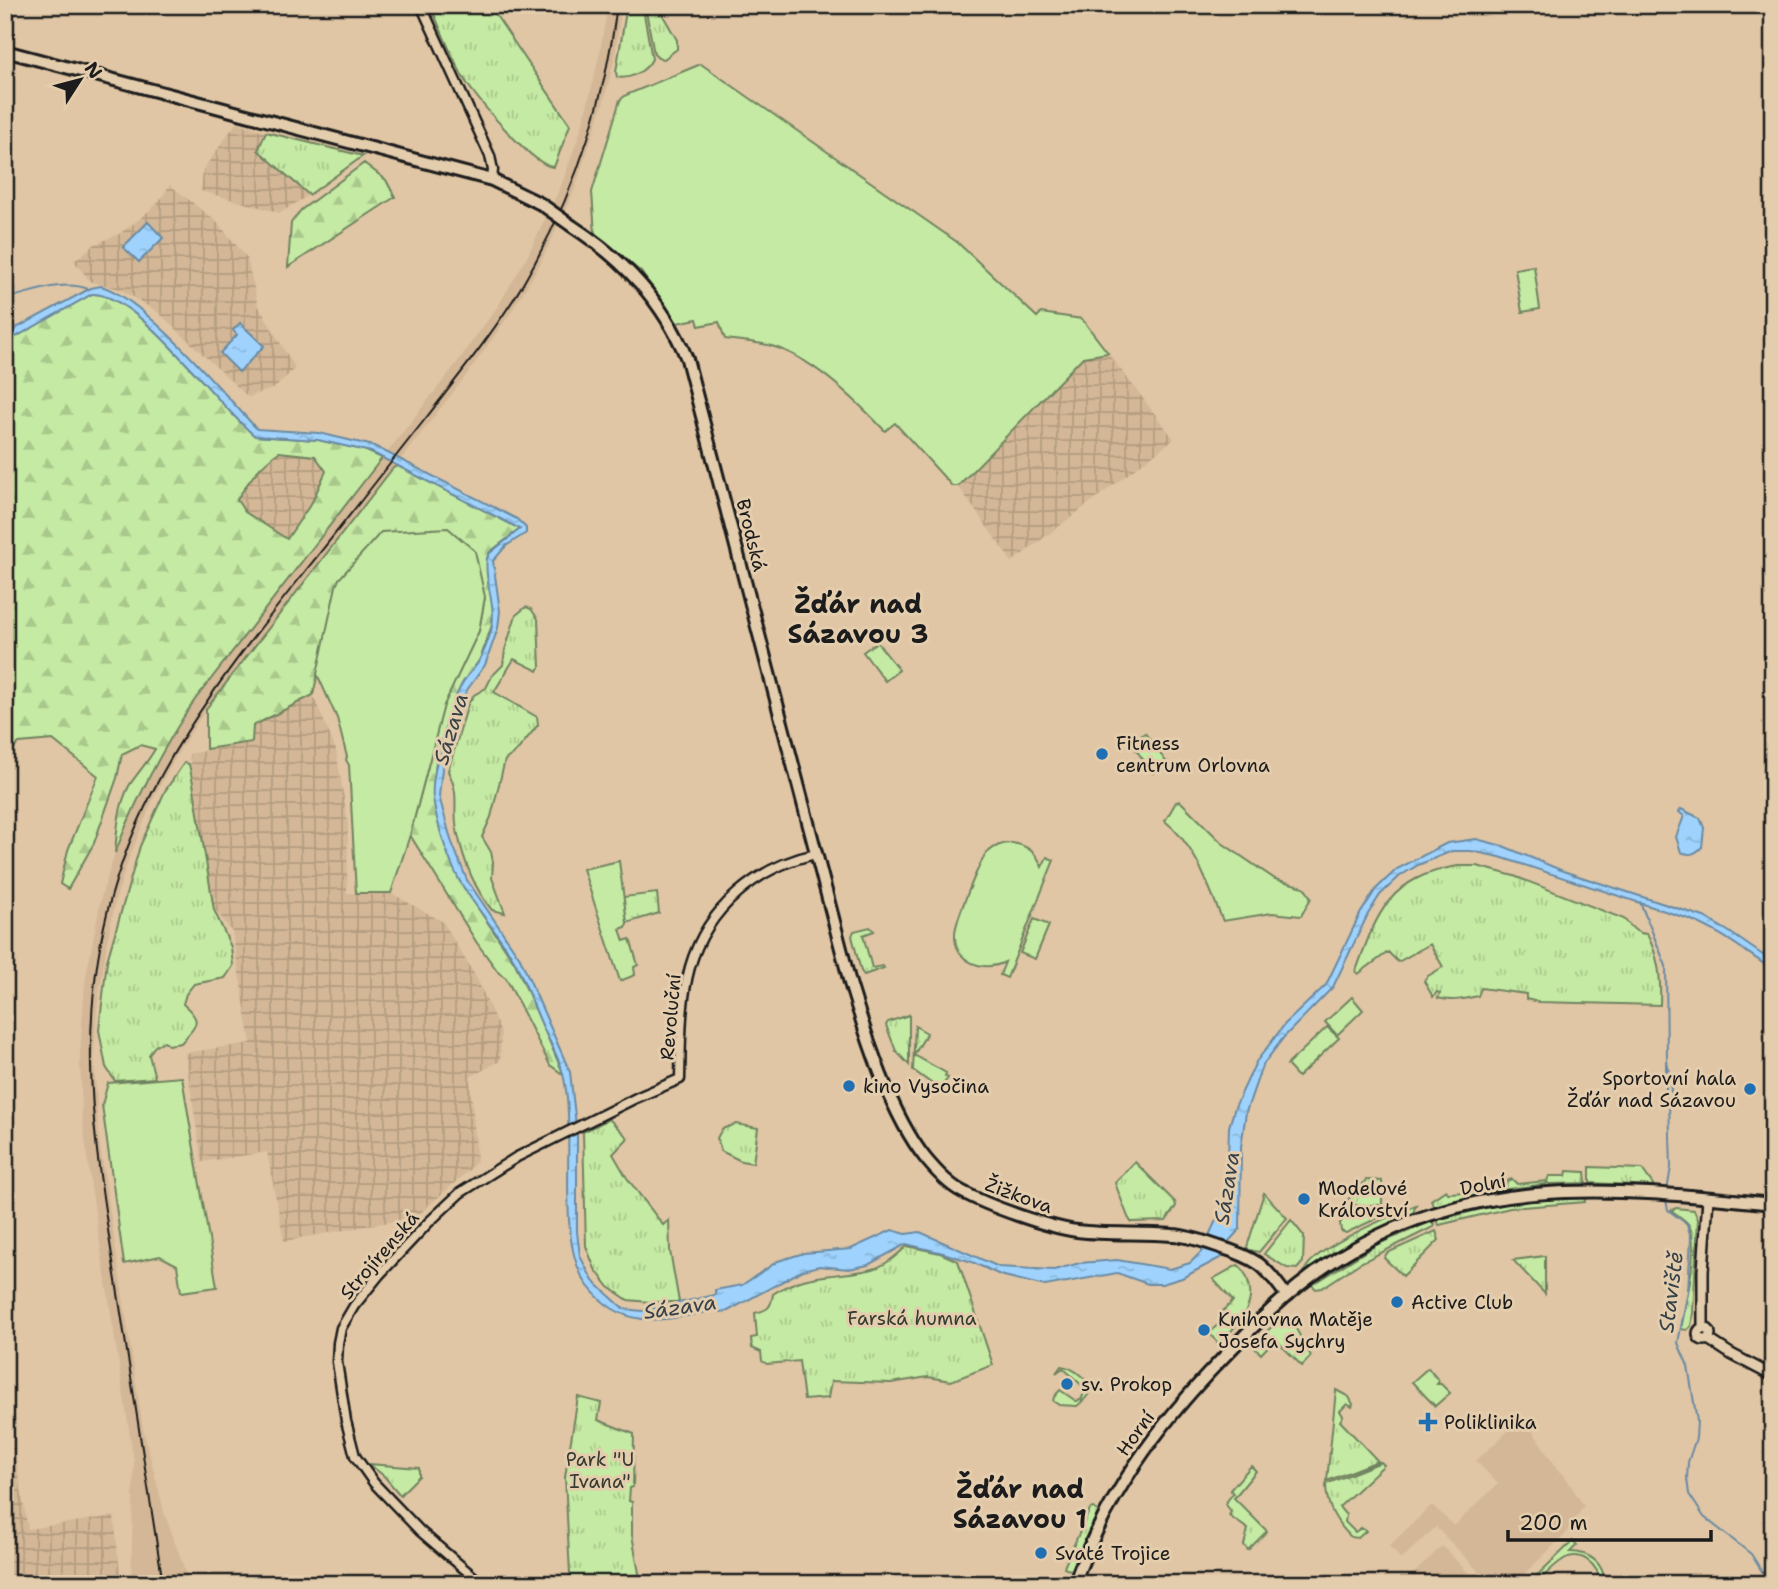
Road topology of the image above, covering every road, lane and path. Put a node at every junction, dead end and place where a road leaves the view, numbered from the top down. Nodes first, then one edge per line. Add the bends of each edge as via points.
1 (421, 5) edge
2 (5, 51) edge
3 (492, 180) junction
4 (816, 854) junction
5 (850, 983) joint
6 (680, 1079) joint
7 (1708, 1198) junction
8 (1773, 1204) edge
9 (1287, 1296) junction
10 (1773, 1376) edge
11 (482, 1584) edge
12 (1074, 1584) edge

1 - 3 street via 490,156
2 - 3 main road, Brodská
3 - 4 main road, Brodská, bridge via 541,204 618,259 644,286 673,328 698,391
4 - 5 main road, Brodská
4 - 6 street, Revoluční via 774,868 739,891 701,939 682,1009
5 - 9 main road, Žižkova via 906,1128 925,1158 953,1186 1059,1228 1197,1239 1260,1265
6 - 11 street, Strojírenská via 585,1122 460,1193 354,1306 341,1328 337,1363 351,1445 361,1466 420,1531
7 - 8 main road, Dolní
7 - 9 main road, Dolní via 1588,1190 1529,1193 1452,1208 1355,1248
7 - 10 main road via 1703,1329 1710,1332 1708,1339
9 - 12 main road, Horní via 1156,1432 1106,1510

